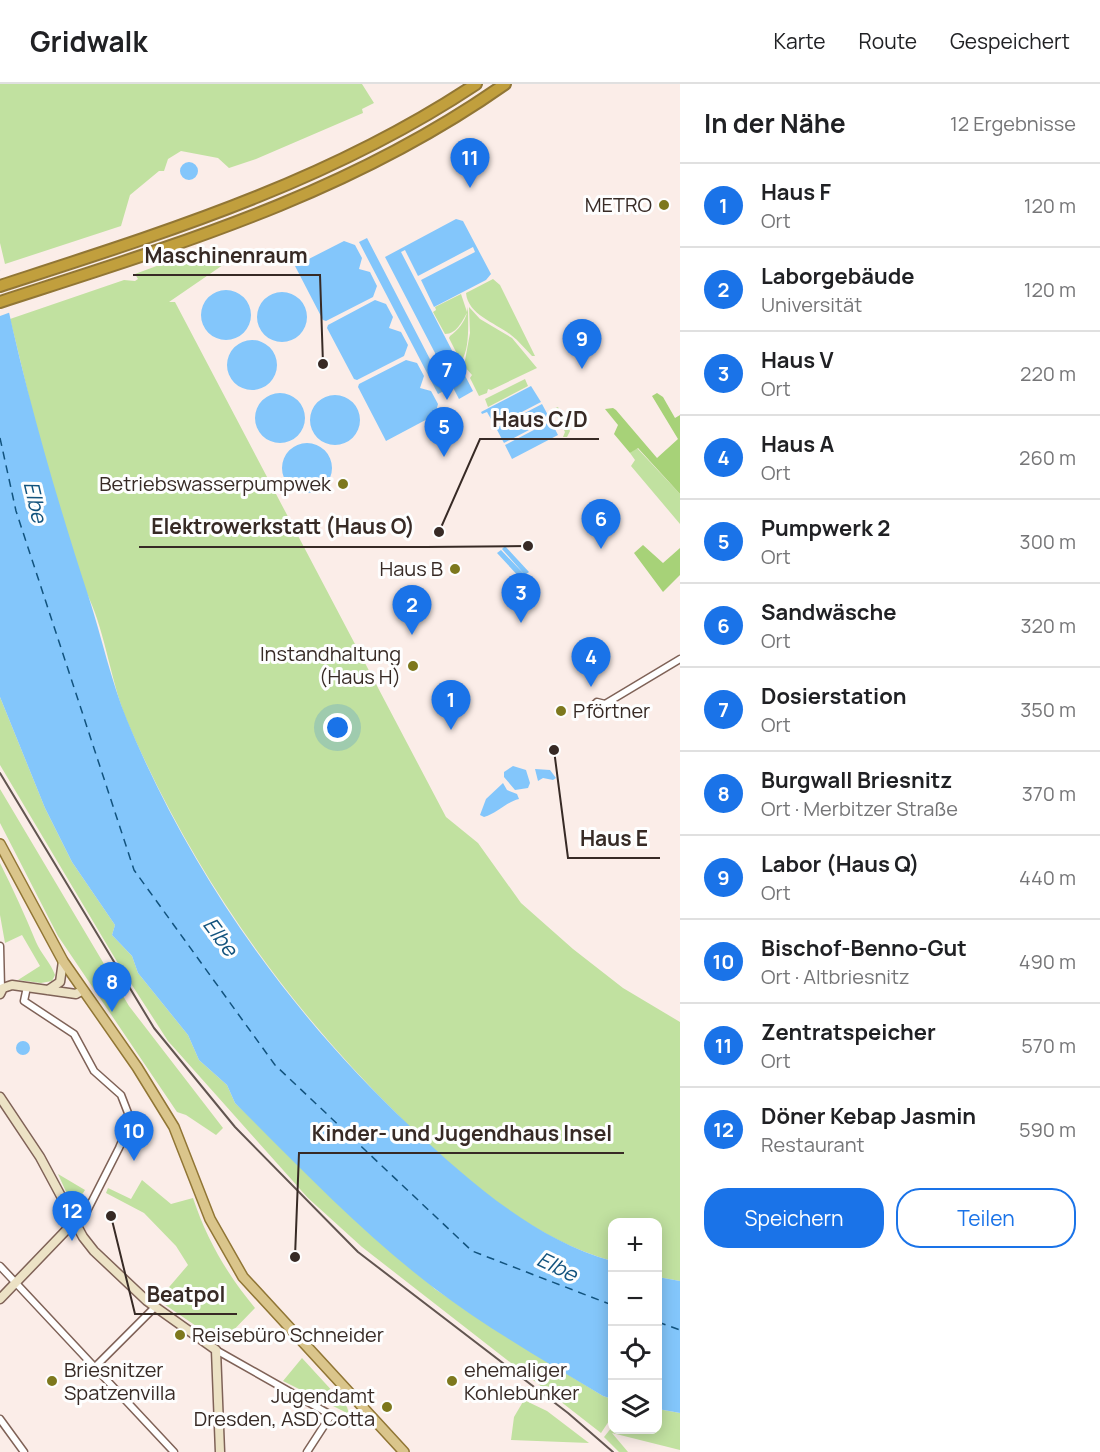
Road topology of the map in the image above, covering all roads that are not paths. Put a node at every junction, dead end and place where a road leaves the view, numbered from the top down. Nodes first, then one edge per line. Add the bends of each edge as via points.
1 (476, 84) edge
2 (505, 84) edge
3 (0, 286) edge
4 (0, 302) edge
5 (680, 659) edge
6 (605, 704) dead end
7 (0, 844) edge
8 (0, 947) edge
9 (63, 961) junction
10 (27, 987) junction
11 (1, 990) edge
12 (47, 990) junction
13 (83, 990) junction
14 (0, 1097) edge
15 (74, 1222) junction
16 (0, 1266) edge
17 (16, 1282) junction
18 (0, 1299) edge
19 (155, 1307) junction
20 (216, 1350) junction
21 (95, 1367) junction
22 (368, 1413) junction
23 (332, 1415) junction
24 (0, 1419) edge
25 (24, 1452) edge
26 (174, 1452) edge
27 (220, 1452) edge
28 (307, 1452) edge
29 (404, 1452) edge

1 - 3 highway via 426,116 269,194
2 - 4 highway via 431,132 321,190 228,226
5 - 6 street
7 - 9 main road
8 - 11 street
9 - 12 street via 60,982
9 - 13 main road
10 - 11 street
10 - 12 street
10 - 15 street via 24,1001 74,1034 94,1071 121,1095 128,1113 119,1148 85,1215
12 - 13 street via 76,994
13 - 22 main road via 174,1126 210,1219 243,1277
14 - 15 street via 40,1157
15 - 17 street
15 - 19 street via 94,1251
16 - 17 street
17 - 18 street
17 - 21 street
19 - 20 street
19 - 21 street
20 - 23 street
20 - 27 street
21 - 26 street
22 - 23 street via 350,1423
22 - 29 main road
23 - 28 street
24 - 25 street

